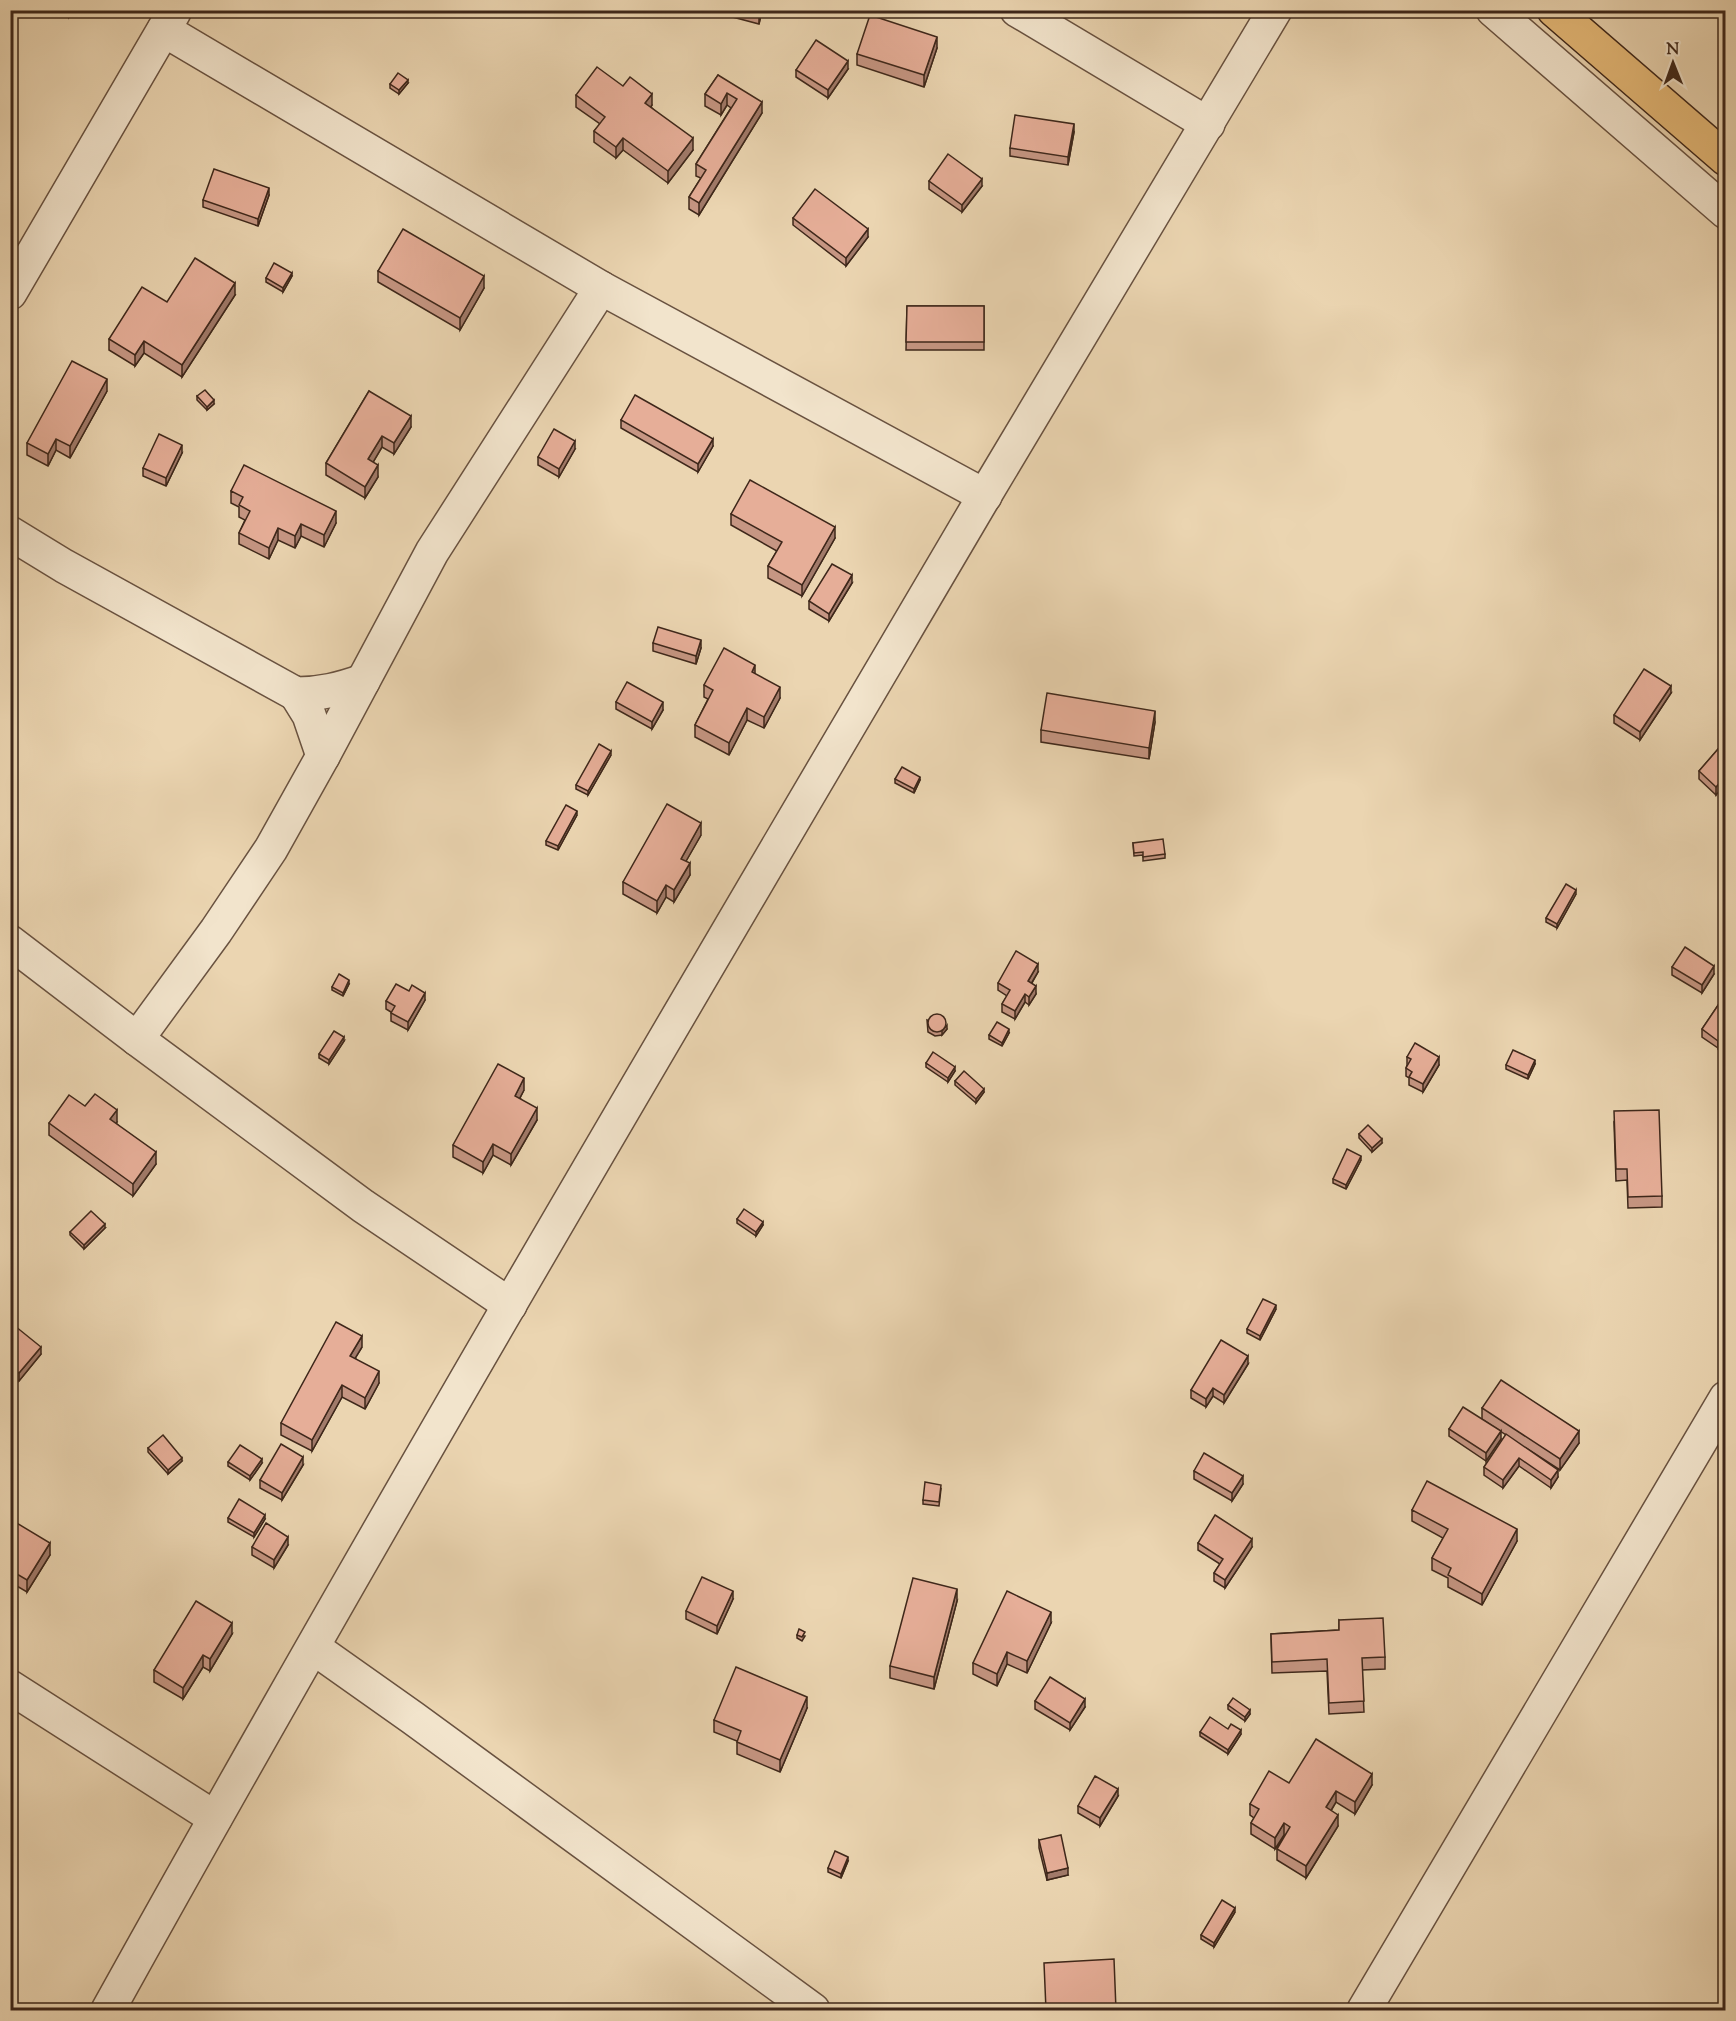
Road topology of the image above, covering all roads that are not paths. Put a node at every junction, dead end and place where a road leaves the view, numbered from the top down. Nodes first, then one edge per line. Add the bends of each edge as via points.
1 (1017, 10) edge
2 (1275, 10) edge
3 (1493, 10) edge
4 (1554, 10) edge
5 (169, 20) edge
6 (1208, 124) junction
7 (1725, 159) edge
8 (1725, 212) edge
9 (601, 288) junction
10 (10, 293) edge
11 (985, 496) junction
12 (10, 533) edge
13 (363, 681) junction
14 (296, 694) junction
15 (323, 756) junction
16 (10, 942) edge
17 (137, 1039) junction
18 (510, 1305) junction
19 (1725, 1398) edge
20 (314, 1648) junction
21 (10, 1687) edge
22 (215, 1818) junction
23 (108, 2010) edge
24 (813, 2010) edge
25 (1364, 2010) edge

1 - 6 street
2 - 6 street
3 - 8 street
4 - 7 highway
5 - 9 street
5 - 10 street
6 - 11 street
9 - 11 street
9 - 13 street via 432,552
11 - 18 street
12 - 14 street
13 - 14 street via 334,691
13 - 15 street
14 - 15 street via 309,715
15 - 17 street via 271,849
16 - 17 street
17 - 18 street via 363,1206
18 - 20 street
19 - 25 street
20 - 22 street
20 - 24 street
21 - 22 street
22 - 23 street

